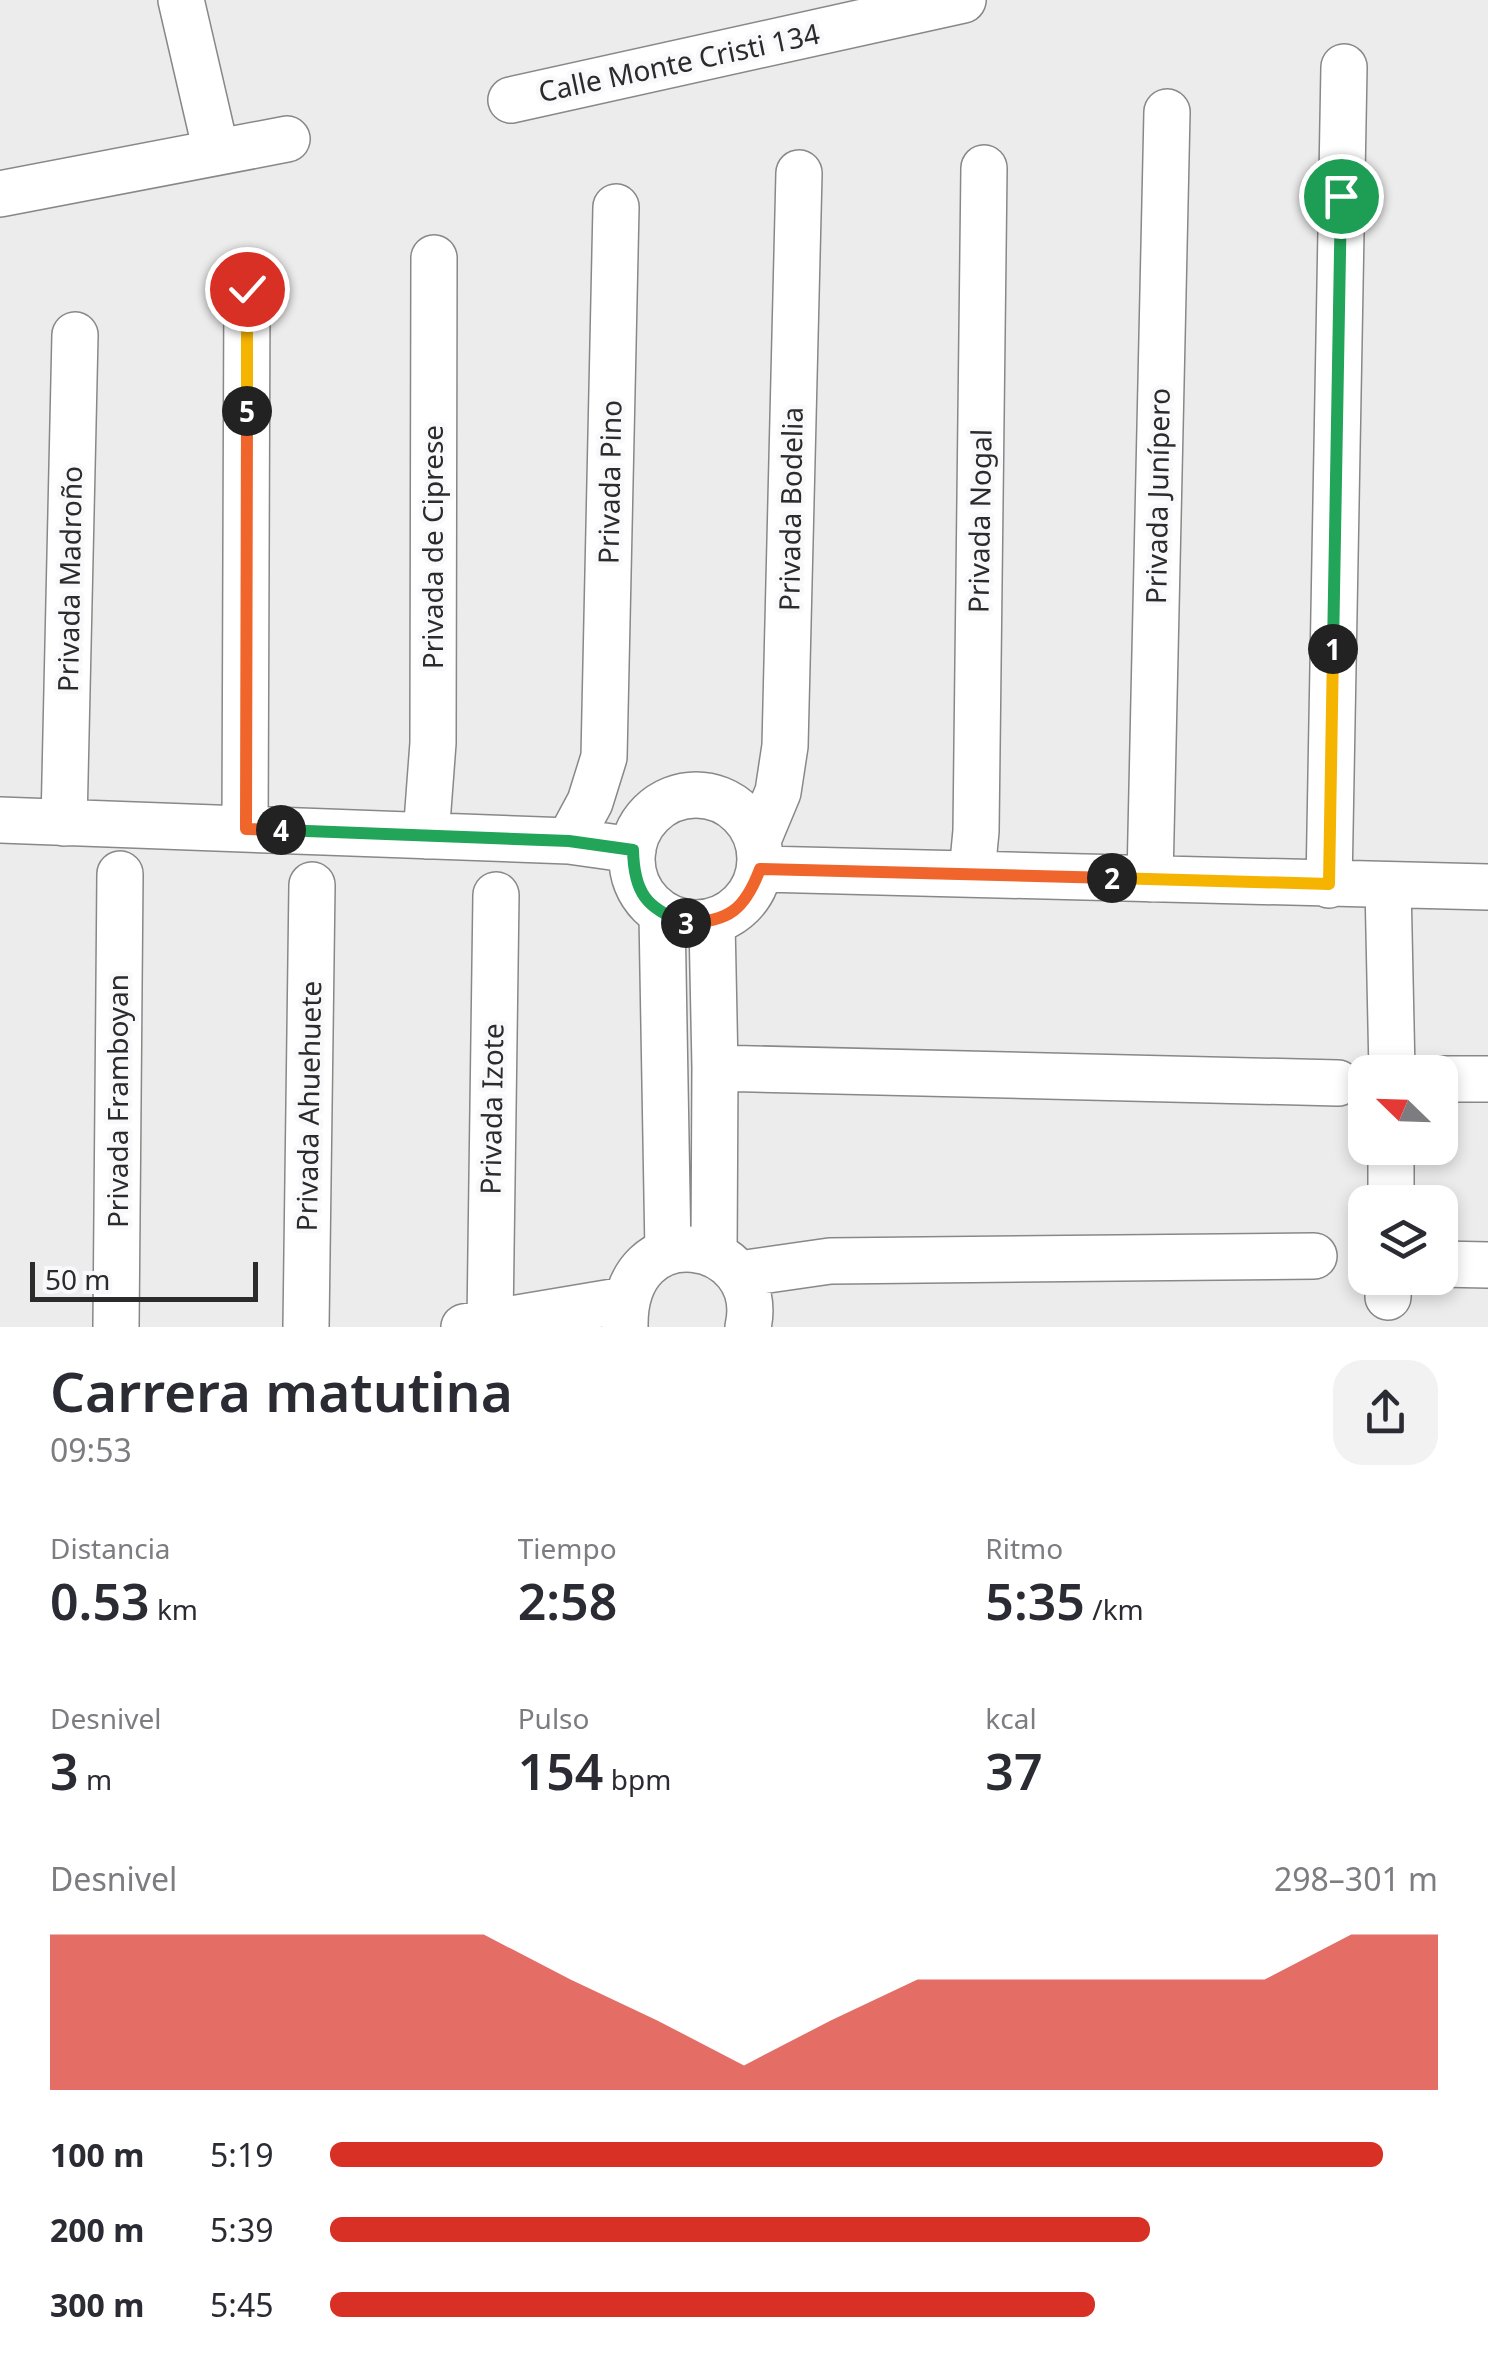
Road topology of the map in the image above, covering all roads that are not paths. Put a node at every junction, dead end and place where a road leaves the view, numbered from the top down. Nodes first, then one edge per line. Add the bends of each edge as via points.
1 (181, 0) edge
2 (964, 0) edge
3 (1344, 67) dead end
4 (511, 100) dead end
5 (1167, 112) dead end
6 (288, 139) dead end
7 (216, 151) junction
8 (984, 168) dead end
9 (799, 173) dead end
10 (0, 194) edge
11 (616, 207) dead end
12 (434, 258) dead end
13 (247, 289) dead end
14 (75, 335) dead end
15 (604, 757) junction
16 (0, 820) edge
17 (64, 823) junction
18 (246, 829) junction
19 (642, 831) junction
20 (426, 836) junction
21 (569, 841) junction
22 (759, 855) junction
23 (120, 874) dead end
24 (972, 874) junction
25 (1150, 879) junction
26 (312, 884) dead end
27 (1329, 884) junction
28 (1388, 885) junction
29 (1488, 887) edge
30 (496, 896) dead end
31 (662, 914) junction
32 (712, 922) junction
33 (1392, 1055) edge
34 (716, 1068) junction
35 (1458, 1079) edge
36 (1488, 1079) edge
37 (1338, 1084) dead end
38 (668, 1252) junction
39 (1314, 1256) dead end
40 (726, 1264) junction
41 (1458, 1264) edge
42 (1488, 1265) edge
43 (625, 1313) edge
44 (476, 1325) edge
45 (116, 1327) edge
46 (306, 1327) edge
47 (748, 1327) edge

1 - 7 street
2 - 4 street, Calle Monte Cristi 134
3 - 27 street
5 - 25 street, Privada Junípero
6 - 7 street
7 - 10 street
8 - 24 street, Privada Nogal
9 - 22 street, Privada Bodelia via 785,746
11 - 15 street, Privada Pino
12 - 20 street, Privada de Ciprese via 433,743
13 - 18 street
14 - 17 street, Privada Madroño
15 - 19 street via 631,795
15 - 21 street, Privada Pino
16 - 17 street
17 - 18 street
18 - 20 street
19 - 21 street
19 - 22 street via 674,799 700,795 725,801 745,817
19 - 31 street via 634,874
20 - 21 street
22 - 24 street
22 - 32 street via 751,893
23 - 45 street, Privada Framboyan
24 - 25 street
25 - 27 street
26 - 46 street, Privada Ahuehuete
27 - 28 street
28 - 29 street
28 - 33 street
30 - 44 street, Privada Izote
31 - 32 street via 686,923
31 - 38 street
32 - 34 street
34 - 37 street
34 - 40 street
35 - 36 street
38 - 40 street via 691,1248
38 - 43 street via 633,1279
39 - 40 street
40 - 47 street via 749,1297
41 - 42 street
43 - 44 street

